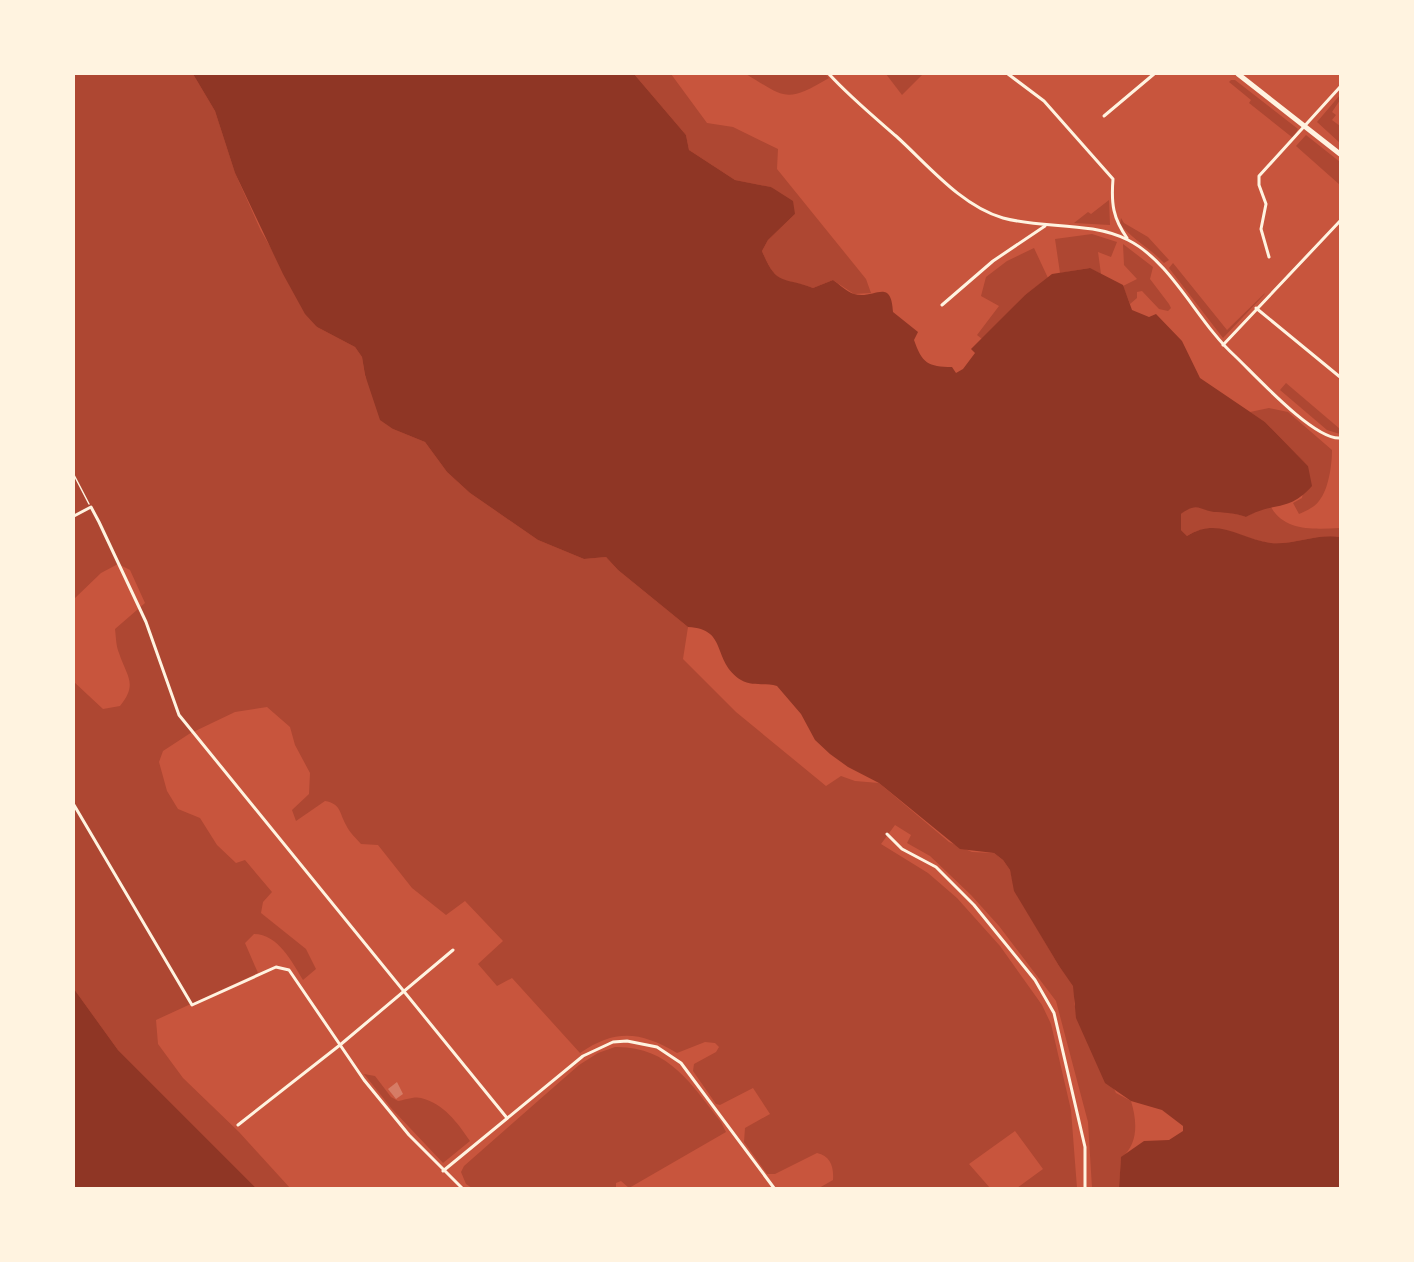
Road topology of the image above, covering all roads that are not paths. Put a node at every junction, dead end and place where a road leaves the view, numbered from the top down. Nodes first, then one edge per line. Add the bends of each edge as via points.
1 (829, 74) edge
2 (1008, 74) edge
3 (1154, 74) edge
4 (1238, 74) edge
5 (1341, 87) edge
6 (1104, 116) dead end
7 (1306, 127) junction
8 (1341, 154) edge
9 (1341, 221) edge
10 (1046, 225) junction
11 (1128, 240) junction
12 (1269, 257) dead end
13 (942, 305) dead end
14 (1256, 308) junction
15 (1223, 345) junction
16 (1341, 377) edge
17 (1341, 438) edge
18 (74, 516) edge
19 (74, 805) edge
20 (887, 834) dead end
21 (453, 950) dead end
22 (404, 991) junction
23 (340, 1045) junction
24 (507, 1118) junction
25 (238, 1125) dead end
26 (443, 1171) junction
27 (462, 1188) edge
28 (774, 1188) edge
29 (1085, 1188) edge

1 - 10 street via 975,205 1001,217
2 - 11 street via 1044,101 1113,179 1111,208
3 - 6 street
4 - 7 main road
5 - 7 street
7 - 8 main road
7 - 12 street via 1259,176 1266,204 1261,230
9 - 14 street
10 - 11 street via 1101,231
10 - 13 street via 993,261
11 - 15 street via 1152,257
14 - 15 street
14 - 16 street
15 - 17 street via 1313,428 1330,438
18 - 22 street via 91,507 146,621 179,715
19 - 23 street via 192,1005 283,967 294,975
20 - 29 street via 902,849 936,867 974,906 1035,980 1054,1013 1085,1148
21 - 22 street
22 - 23 street
22 - 24 street
23 - 25 street
23 - 26 street via 392,1115
24 - 26 street
24 - 28 street via 597,1048 613,1042 642,1043 657,1047 681,1063
26 - 27 street

